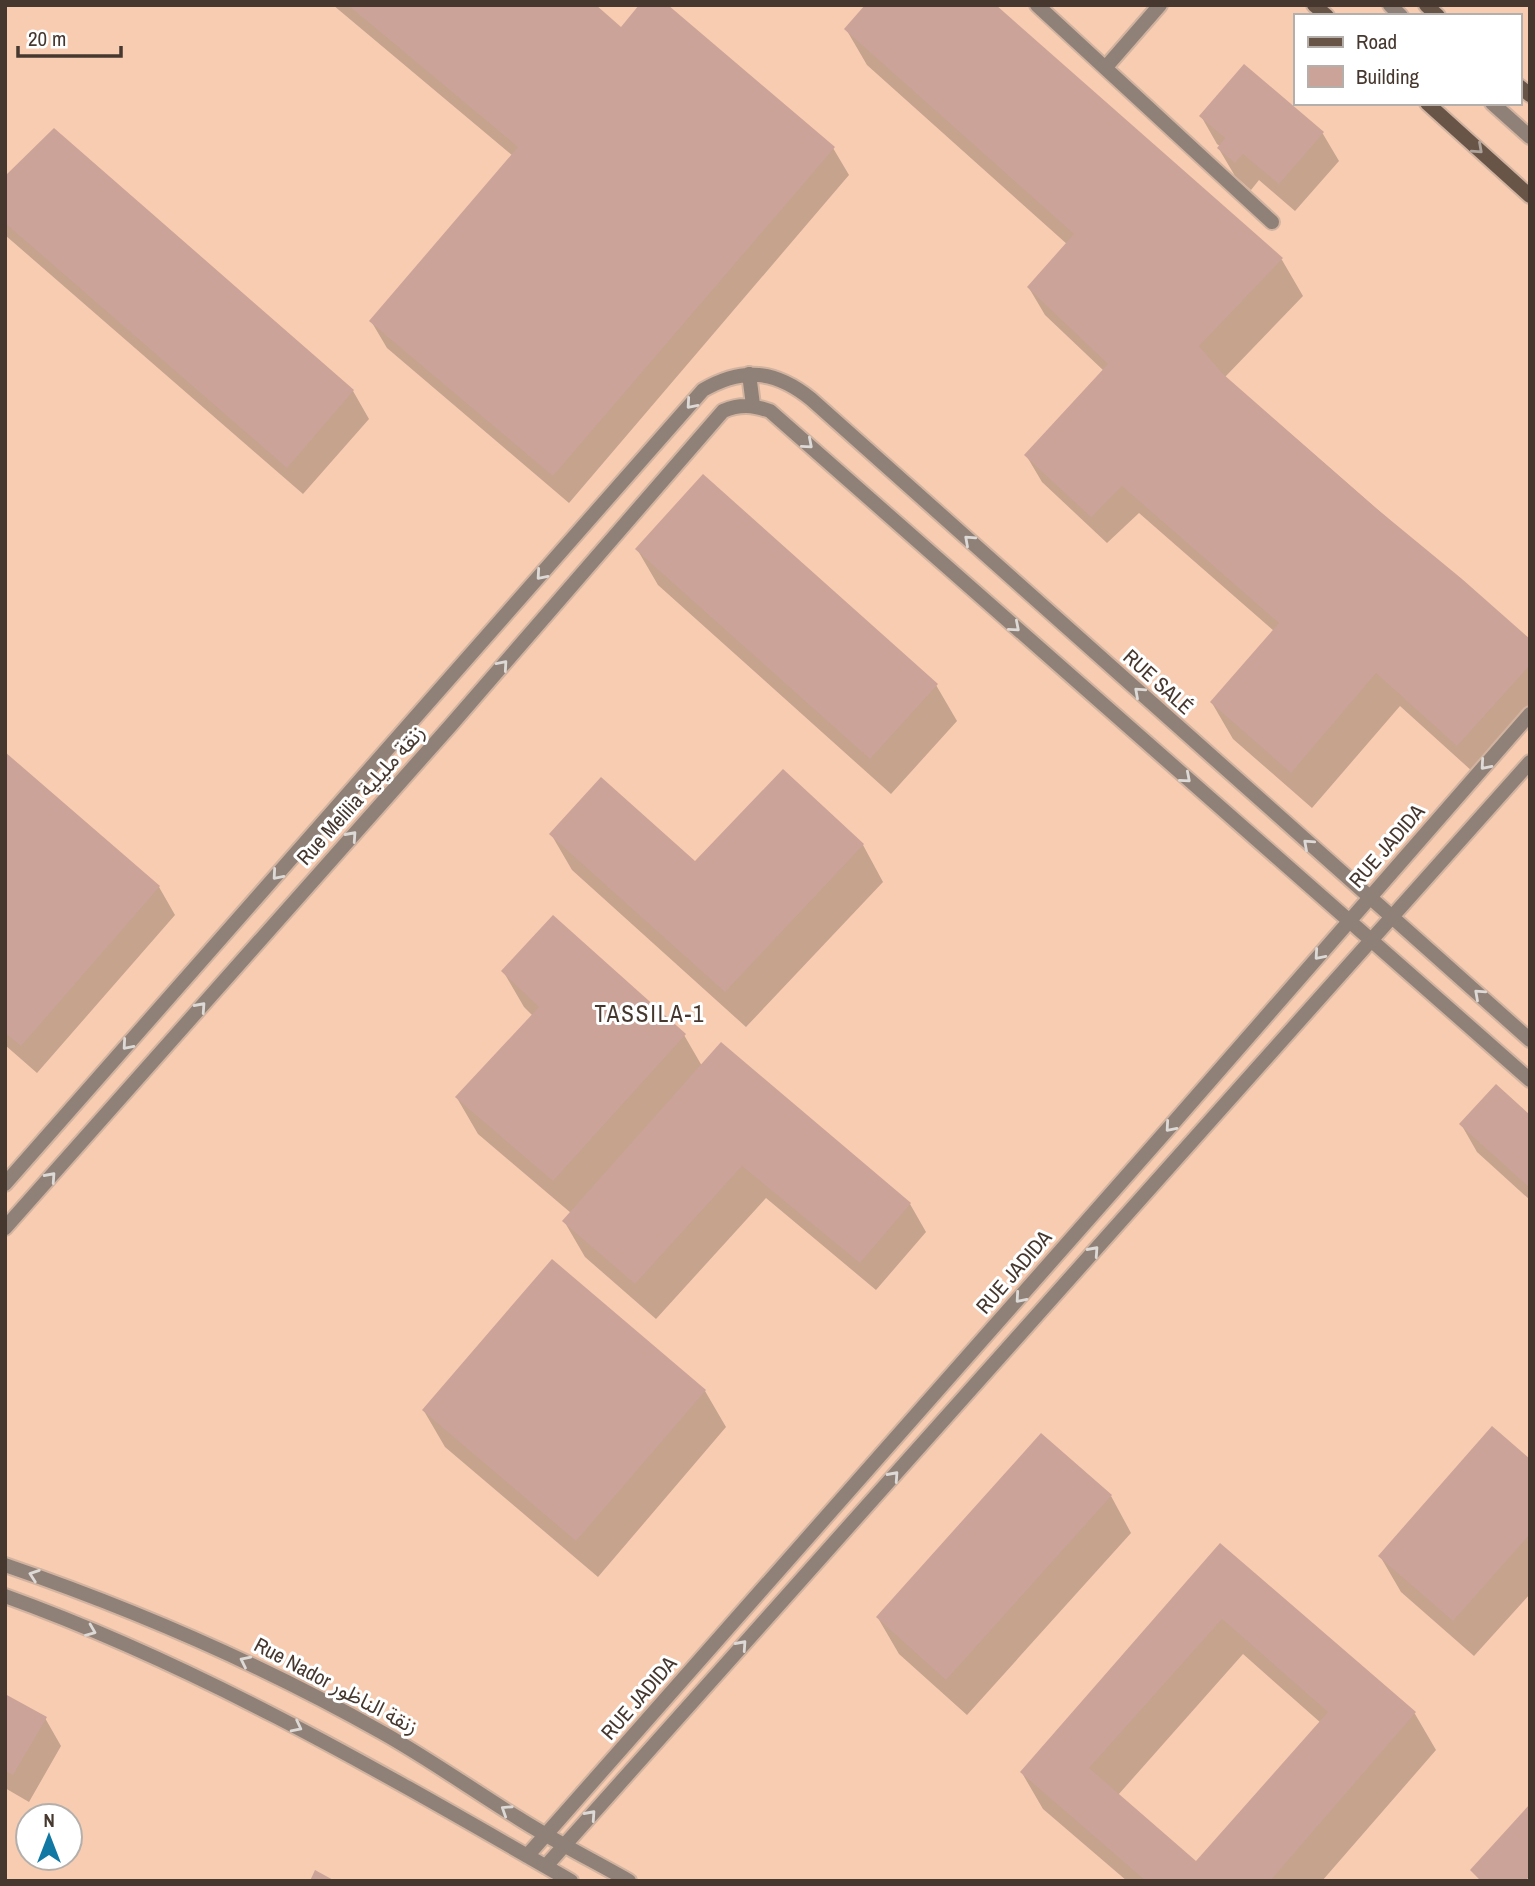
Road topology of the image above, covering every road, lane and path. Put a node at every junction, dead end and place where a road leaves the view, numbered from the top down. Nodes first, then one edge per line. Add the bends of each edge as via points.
1 (1037, 5) edge
2 (1160, 5) edge
3 (1106, 67) junction
4 (1429, 105) edge
5 (1494, 105) edge
6 (1502, 105) edge
7 (1530, 129) edge
8 (1530, 137) edge
9 (1530, 196) edge
10 (1272, 222) dead end
11 (749, 374) junction
12 (753, 405) junction
13 (1530, 714) edge
14 (1530, 762) edge
15 (1370, 898) junction
16 (1392, 917) junction
17 (1349, 921) junction
18 (1371, 940) junction
19 (1530, 1040) edge
20 (1530, 1080) edge
21 (5, 1184) edge
22 (5, 1228) edge
23 (5, 1566) edge
24 (5, 1596) edge
25 (547, 1835) junction
26 (565, 1845) junction
27 (527, 1856) junction
28 (546, 1866) junction
29 (571, 1881) edge
30 (629, 1881) edge

1 - 3 street
2 - 3 street
3 - 10 street
4 -> 9 street
5 - 8 street
6 - 7 street
11 - 12 street
15 -> 11 street, RUE SALÉ via 811,399 781,380
11 -> 21 street, Rue Melilia زنقة مليلية via 703,390
12 -> 17 street via 770,411
22 -> 12 street, Rue Melilia زنقة مليلية via 723,411
13 -> 15 street, RUE JADIDA
14 - 16 street, RUE JADIDA
15 - 16 street, RUE SALÉ
15 - 17 street, RUE JADIDA
16 - 18 street, RUE JADIDA
19 -> 16 street, RUE SALÉ
17 - 18 street
17 -> 25 street, RUE JADIDA
18 - 20 street
26 -> 18 street, RUE JADIDA
25 -> 23 street, Rue Nador زنقة الناظور via 384,1734 278,1677 149,1618
24 -> 27 street via 244,1700
25 - 26 street, Rue Nador زنقة الناظور
25 - 27 street, RUE JADIDA
26 - 28 street, RUE JADIDA
26 - 30 street, Rue Nador زنقة الناظور
27 - 28 street
28 - 29 street

